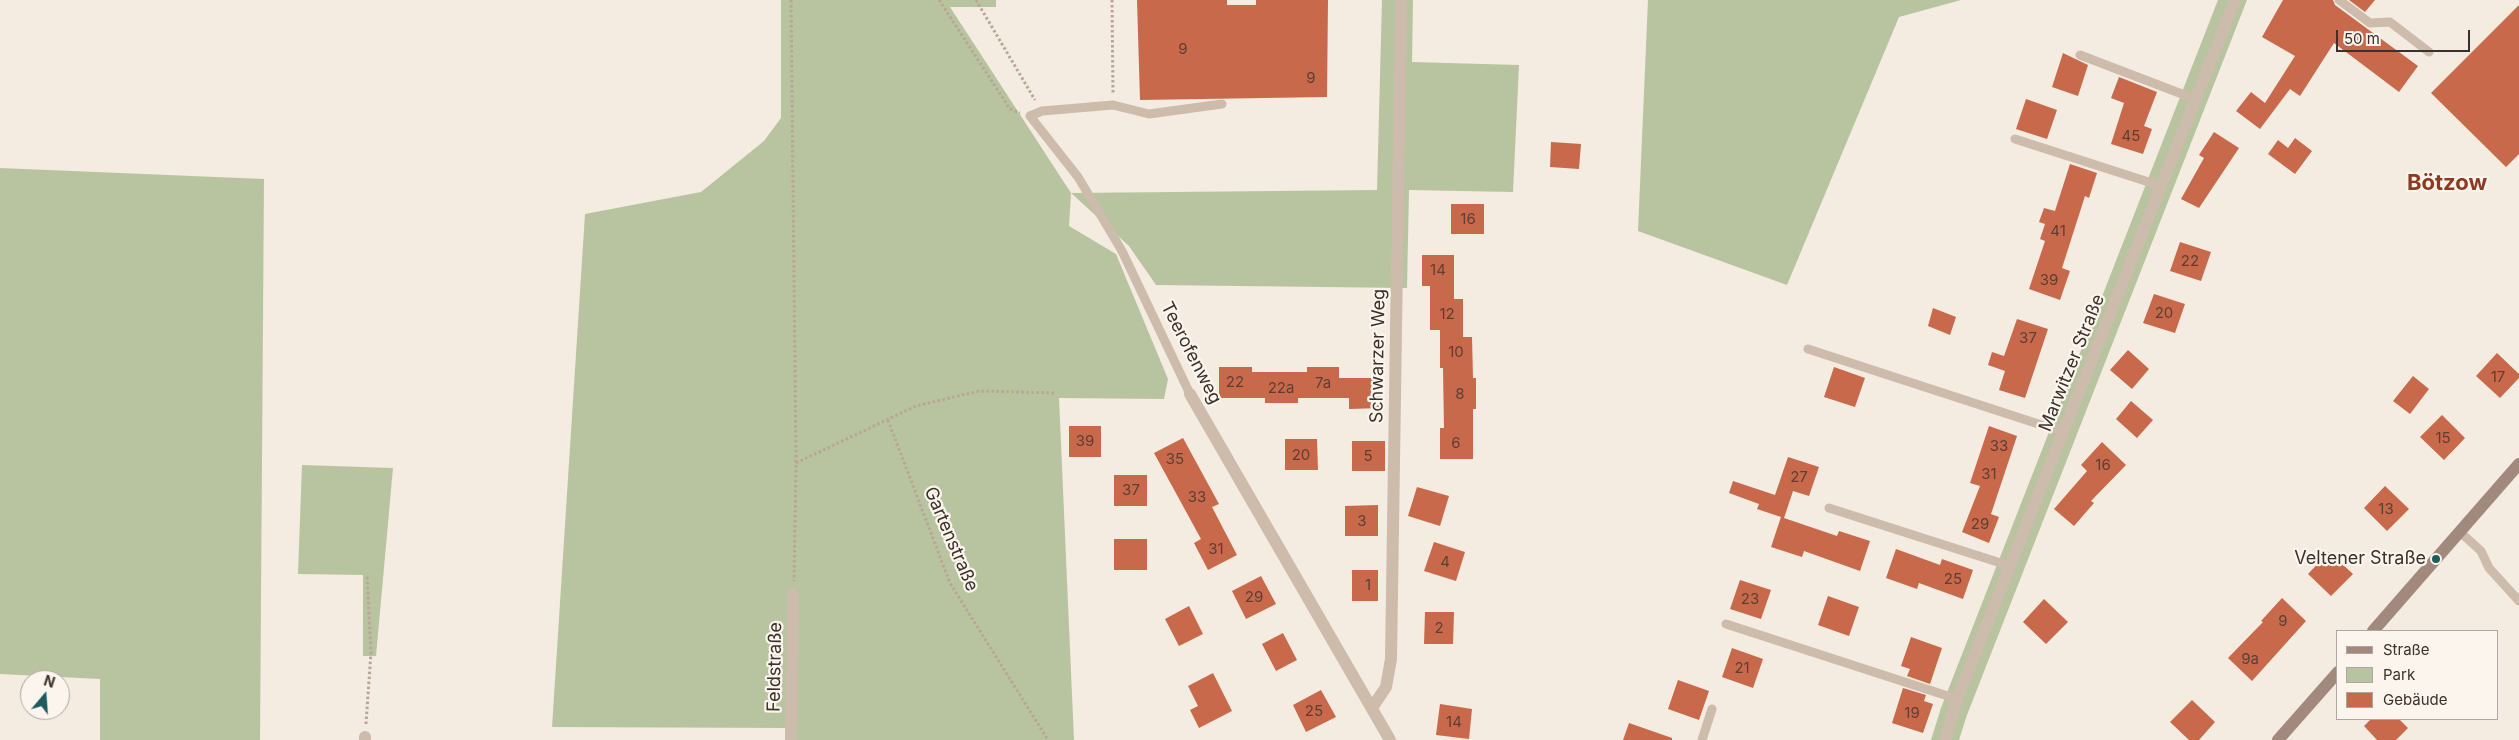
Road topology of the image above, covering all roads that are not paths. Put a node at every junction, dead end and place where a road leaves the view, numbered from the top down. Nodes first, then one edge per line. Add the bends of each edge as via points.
1 (1401, 0) edge
2 (2235, 0) edge
3 (2339, 0) edge
4 (2429, 52) dead end
5 (2080, 55) dead end
6 (2195, 99) junction
7 (1222, 104) dead end
8 (2014, 139) dead end
9 (2161, 186) junction
10 (1808, 349) dead end
11 (1190, 394) joint
12 (2063, 432) junction
13 (2517, 470) edge
14 (1829, 508) dead end
15 (2460, 532) junction
16 (2010, 566) junction
17 (793, 594) road end
18 (2519, 601) edge
19 (1726, 624) dead end
20 (2374, 630) edge
21 (2336, 674) edge
22 (1957, 699) junction
23 (1372, 708) junction
24 (1712, 709) dead end
25 (792, 740) edge
26 (1390, 740) edge
27 (1702, 740) edge
28 (1945, 740) edge
29 (2278, 740) edge

1 - 23 street, Schwarzer Weg via 1391,659 1386,687
2 - 6 street, Marwitzer Straße
3 - 4 lane via 2370,23 2390,22
5 - 6 lane
6 - 9 street, Marwitzer Straße
7 - 11 lane, Teerofenweg via 1149,114 1113,105 1042,111 1030,116 1078,177 1122,251
8 - 9 lane
9 - 12 street, Marwitzer Straße
10 - 12 lane
11 - 23 street, Teerofenweg
12 - 16 street, Marwitzer Straße
13 - 15 main road
14 - 16 lane
15 - 18 lane via 2481,551 2489,568
15 - 20 main road
16 - 22 street, Marwitzer Straße
17 - 25 street, Feldstraße
19 - 22 lane
21 - 29 main road
22 - 28 street, Marwitzer Straße
23 - 26 street, Teerofenweg
24 - 27 lane

